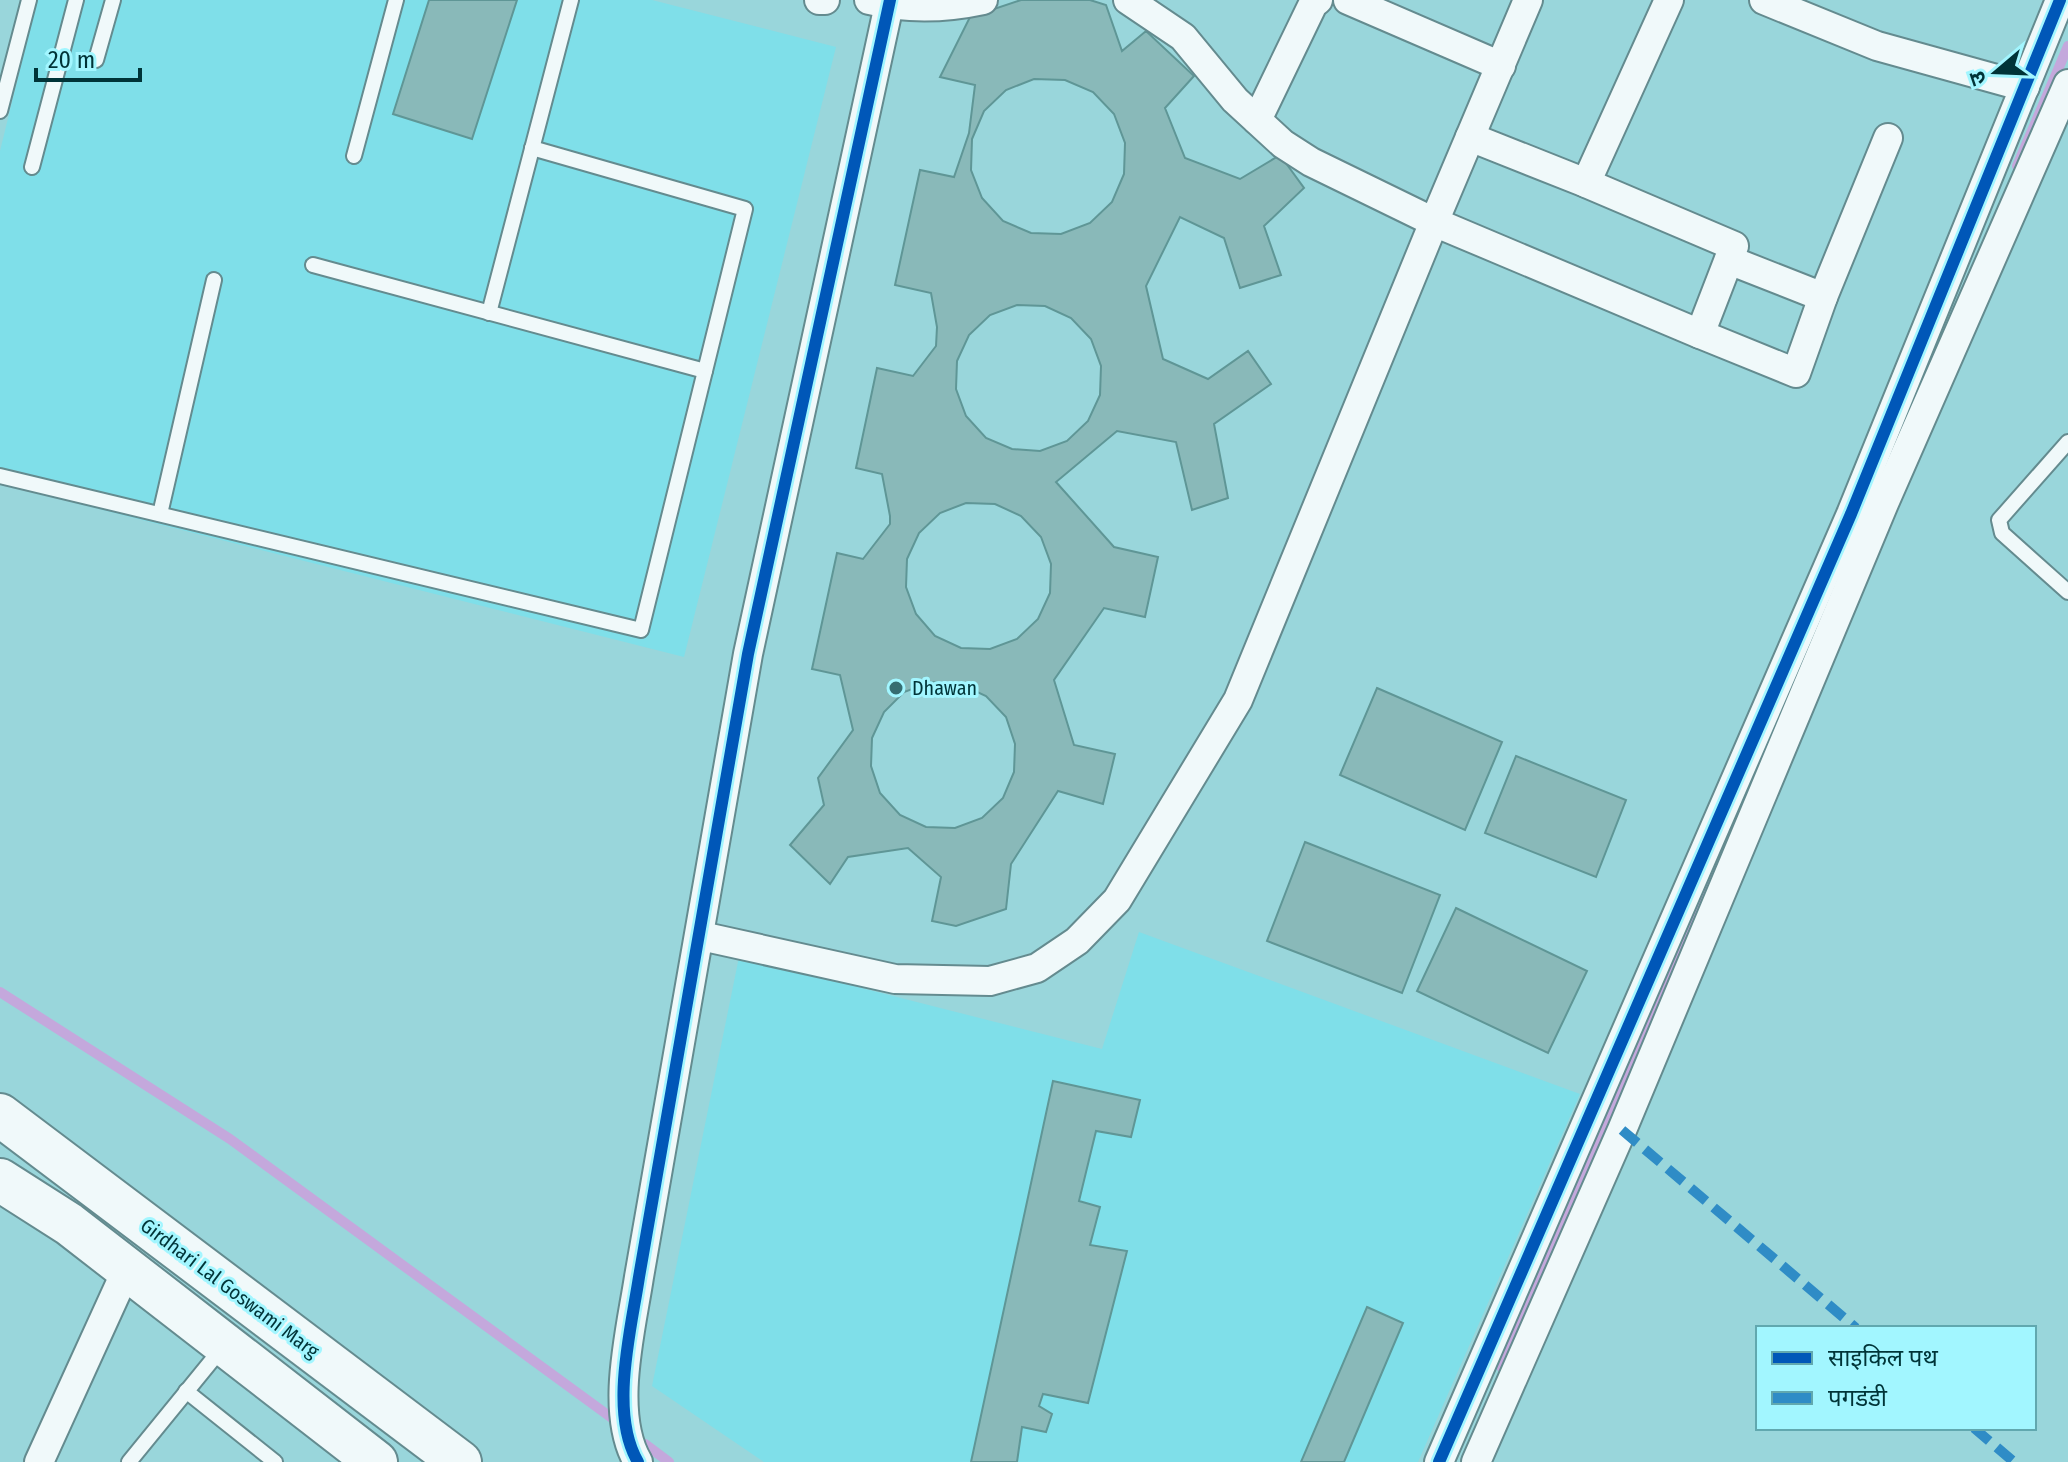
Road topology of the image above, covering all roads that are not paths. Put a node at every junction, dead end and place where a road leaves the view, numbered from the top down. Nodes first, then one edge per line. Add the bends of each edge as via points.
1 (29, 0) edge
2 (76, 0) edge
3 (113, 0) edge
4 (396, 0) edge
5 (571, 0) edge
6 (983, 0) edge
7 (1128, 0) edge
8 (1348, 0) edge
9 (1528, 0) edge
10 (1669, 0) edge
11 (1764, 0) edge
12 (2060, 0) edge
13 (1315, 1) edge
14 (883, 2) edge
15 (96, 60) dead end
16 (1501, 66) junction
17 (2068, 84) edge
18 (2025, 87) junction
19 (0, 111) edge
20 (1257, 120) junction
21 (1470, 137) junction
22 (1888, 138) dead end
23 (532, 148) junction
24 (354, 156) dead end
25 (32, 167) dead end
26 (1586, 183) junction
27 (1434, 222) junction
28 (1729, 260) junction
29 (313, 265) dead end
30 (214, 280) dead end
31 (1823, 297) junction
32 (489, 313) junction
33 (1700, 334) junction
34 (705, 371) junction
35 (2068, 442) edge
36 (0, 476) edge
37 (160, 514) junction
38 (2068, 592) edge
39 (701, 936) junction
40 (0, 1115) edge
41 (0, 1180) edge
42 (127, 1269) junction
43 (224, 1344) junction
44 (186, 1391) junction
45 (39, 1462) edge
46 (129, 1462) edge
47 (275, 1462) edge
48 (376, 1462) edge
49 (460, 1462) edge
50 (638, 1462) edge
51 (1439, 1462) edge
52 (1476, 1462) edge

1 - 19 lane
2 - 25 lane
3 - 15 lane
4 - 24 lane
5 - 23 lane
6 - 14 street via 944,6
7 - 20 street via 1183,37
8 - 16 street
9 - 16 street
10 - 26 street
11 - 18 street via 1877,46
12 - 18 street
13 - 20 street
14 - 39 street via 748,654
16 - 21 street
17 - 52 street
18 - 51 street via 1851,514
20 - 27 street via 1311,162
21 - 26 street
21 - 27 street
22 - 31 street
23 - 32 lane
23 - 34 lane via 745,209
26 - 28 street via 1734,246
27 - 33 street
27 - 39 street via 1238,700 1117,900 1077,941 1037,968 990,981 895,979
28 - 31 street
28 - 33 street
29 - 32 lane
30 - 37 lane
31 - 33 street via 1796,373
32 - 34 lane
34 - 37 lane via 641,630
35 - 38 lane via 1999,520 2002,533
36 - 37 lane
39 - 50 street via 625,1367 625,1415
40 - 49 main road, Girdhari Lal Goswami Marg
41 - 42 main road
42 - 43 main road
42 - 45 street
43 - 44 lane
43 - 48 main road
44 - 46 lane
44 - 47 lane

